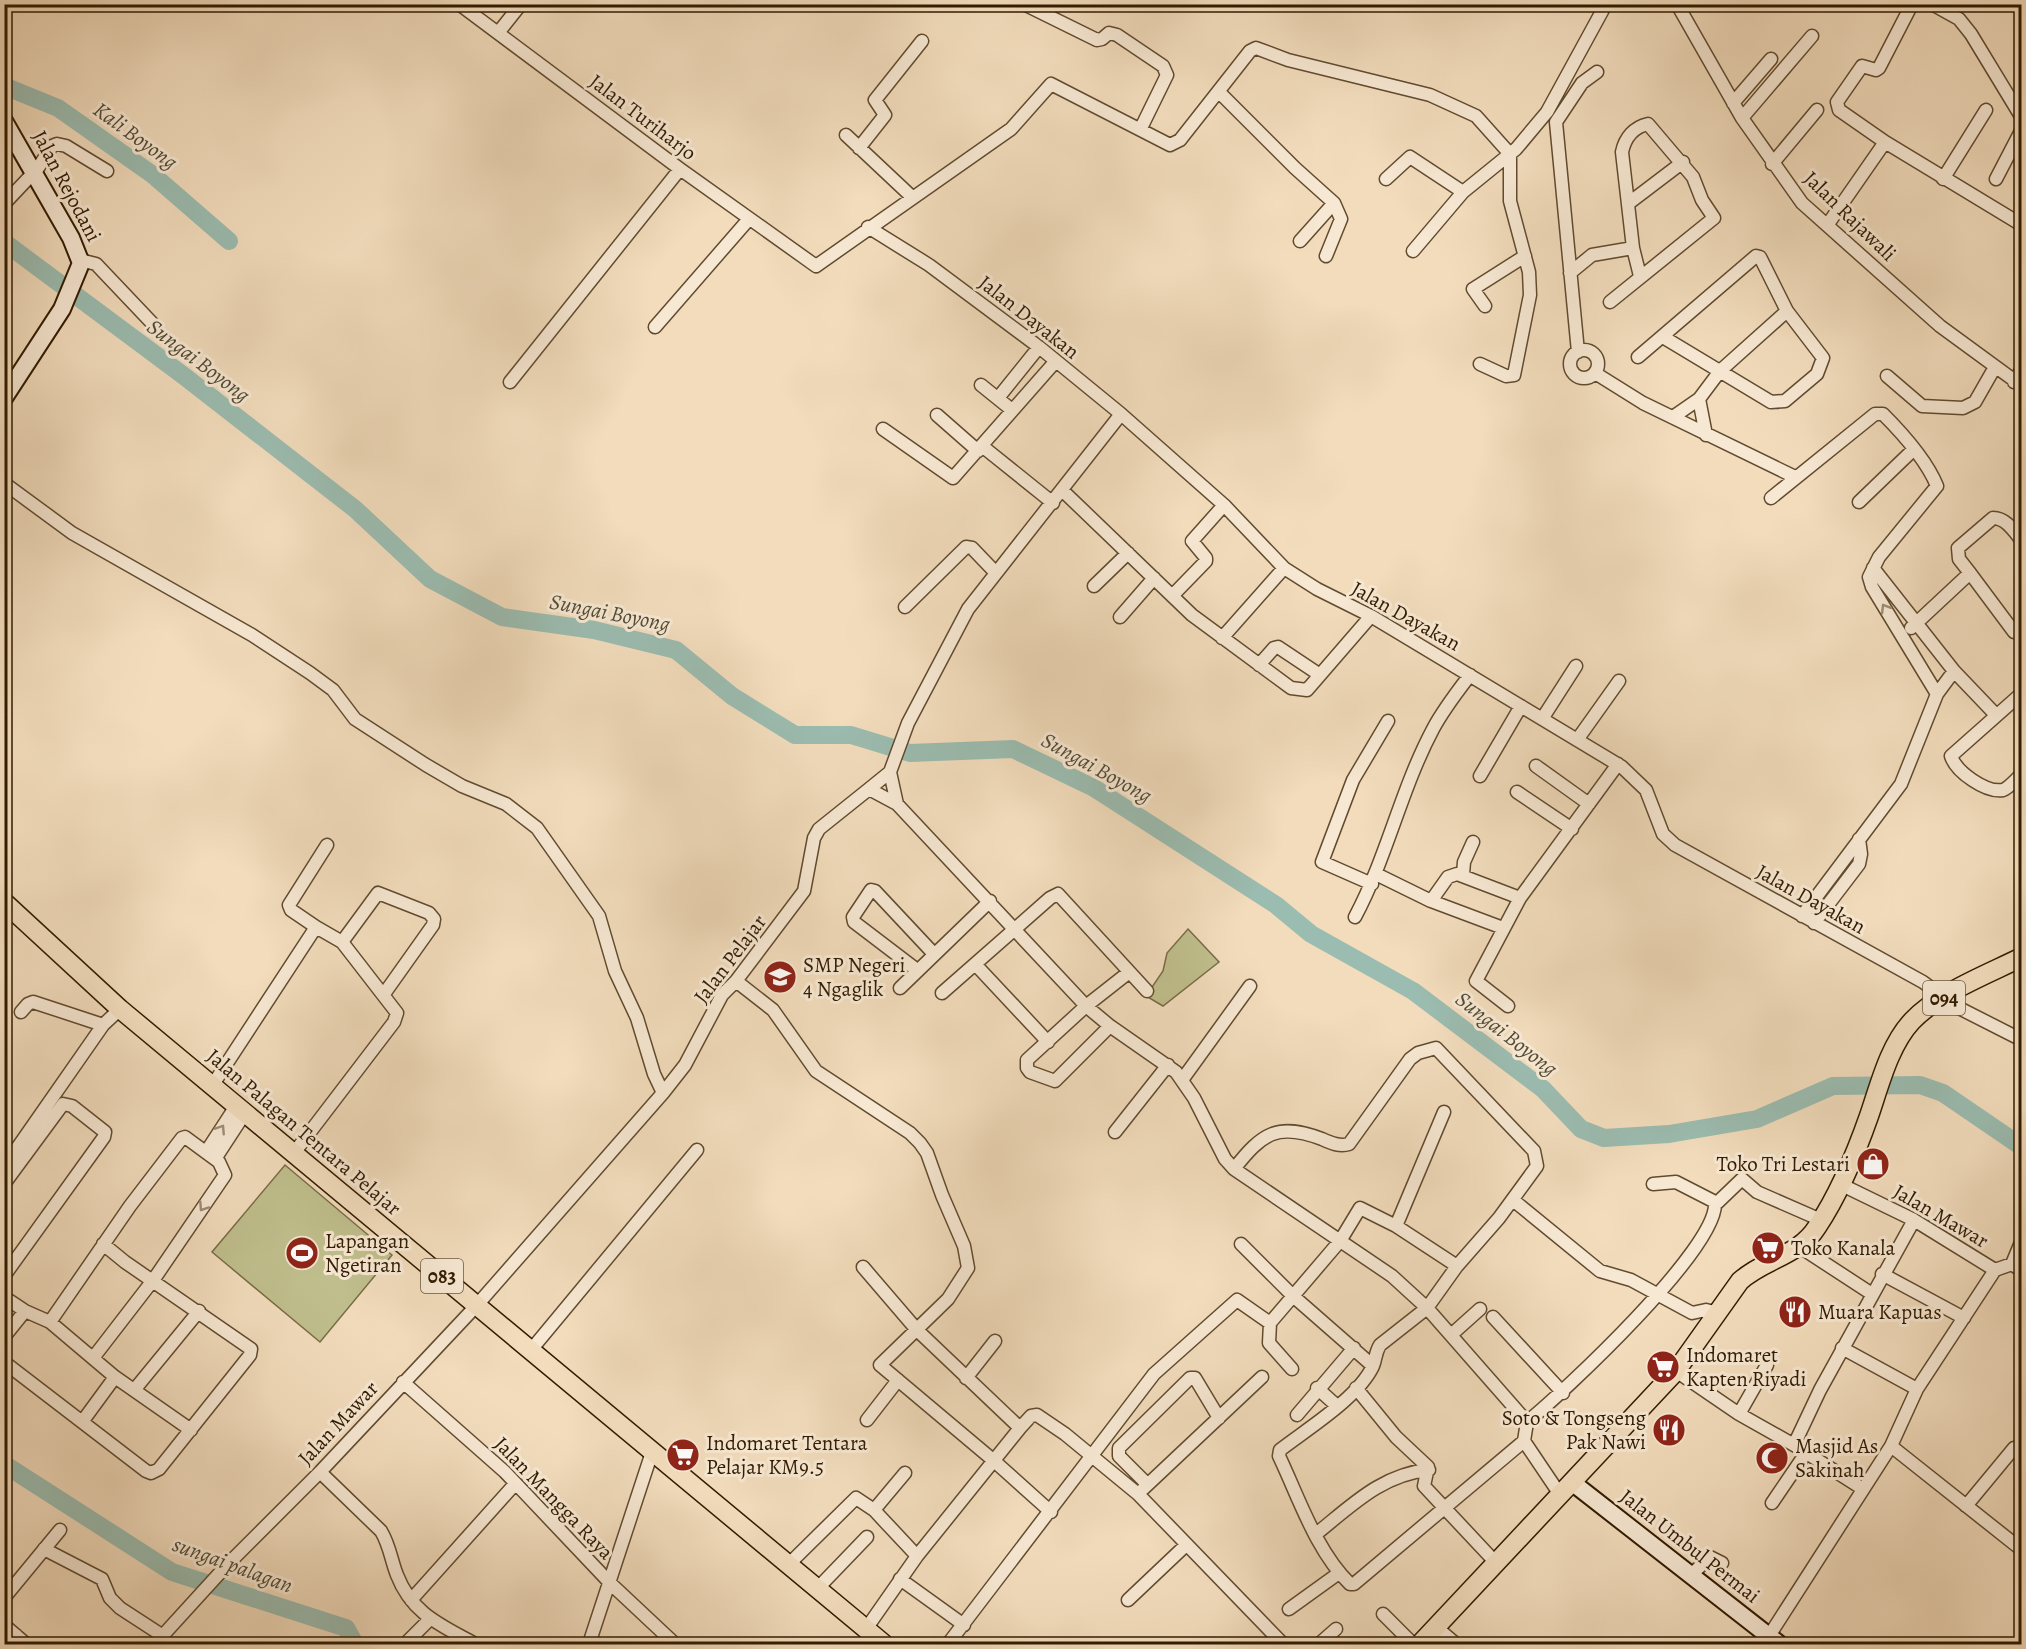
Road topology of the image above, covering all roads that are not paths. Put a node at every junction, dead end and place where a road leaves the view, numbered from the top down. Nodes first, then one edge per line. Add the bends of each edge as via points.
1 (459, 4) edge
2 (521, 4) edge
3 (1024, 4) edge
4 (1912, 4) edge
5 (1932, 4) edge
6 (1601, 6) edge
7 (1680, 6) edge
8 (1037, 8) edge
9 (498, 33) junction
10 (1812, 36) dead end
11 (922, 41) dead end
12 (1771, 59) dead end
13 (1597, 72) dead end
14 (1219, 92) junction
15 (1733, 103) junction
16 (1817, 110) dead end
17 (1986, 110) dead end
18 (1742, 118) junction
19 (2022, 118) edge
20 (4, 121) edge
21 (1141, 128) junction
22 (2022, 129) edge
23 (846, 135) dead end
24 (1886, 142) junction
25 (859, 148) junction
26 (1510, 154) junction
27 (1683, 162) junction
28 (1772, 164) junction
29 (680, 169) junction
30 (107, 171) dead end
31 (34, 172) junction
32 (1386, 179) dead end
33 (1943, 179) junction
34 (1996, 179) dead end
35 (1464, 192) junction
36 (912, 197) junction
37 (1334, 203) junction
38 (1629, 203) junction
39 (4, 204) edge
40 (749, 219) junction
41 (1828, 224) junction
42 (2022, 225) edge
43 (868, 227) junction
44 (1300, 241) dead end
45 (1569, 244) junction
46 (1633, 248) junction
47 (1413, 251) dead end
48 (1592, 255) junction
49 (1326, 256) dead end
50 (1525, 256) junction
51 (79, 267) junction
52 (1570, 273) junction
53 (1640, 276) junction
54 (1610, 302) dead end
55 (1485, 306) dead end
56 (1787, 311) junction
57 (152, 323) dead end
58 (655, 327) dead end
59 (1663, 338) junction
60 (1039, 347) junction
61 (1578, 352) junction
62 (1638, 357) dead end
63 (1055, 362) junction
64 (1480, 364) dead end
65 (1995, 367) junction
66 (2022, 369) edge
67 (1720, 371) junction
68 (1595, 373) junction
69 (1887, 376) dead end
70 (510, 382) dead end
71 (2018, 384) edge
72 (981, 385) dead end
73 (6, 392) edge
74 (998, 398) junction
75 (1699, 399) junction
76 (1012, 410) junction
77 (1121, 414) junction
78 (937, 415) dead end
79 (1673, 417) junction
80 (883, 429) dead end
81 (1706, 435) junction
82 (980, 449) junction
83 (1913, 450) junction
84 (1795, 477) junction
85 (4, 483) edge
86 (1063, 491) junction
87 (1771, 498) dead end
88 (1859, 502) dead end
89 (1053, 503) junction
90 (1224, 505) junction
91 (2022, 541) edge
92 (1128, 553) junction
93 (1284, 568) junction
94 (1873, 568) junction
95 (995, 572) junction
96 (1970, 573) junction
97 (1154, 578) junction
98 (1094, 586) dead end
99 (1172, 596) junction
100 (905, 607) dead end
101 (1371, 616) junction
102 (1120, 617) dead end
103 (1916, 623) junction
104 (2022, 632) edge
105 (1901, 635) junction
106 (1222, 638) junction
107 (1258, 665) junction
108 (1576, 666) dead end
109 (1954, 671) junction
110 (1320, 675) junction
111 (1470, 675) junction
112 (1619, 681) dead end
113 (2022, 693) edge
114 (1937, 694) junction
115 (1521, 706) junction
116 (1995, 715) junction
117 (1542, 718) junction
118 (1388, 721) dead end
119 (1577, 740) junction
120 (1618, 764) junction
121 (1536, 766) dead end
122 (892, 768) junction
123 (2022, 774) edge
124 (1480, 776) dead end
125 (868, 789) junction
126 (1517, 792) dead end
127 (897, 804) junction
128 (1589, 804) junction
129 (1572, 829) junction
130 (1473, 842) dead end
131 (327, 845) dead end
132 (1463, 874) junction
133 (1374, 879) junction
134 (1520, 898) junction
135 (990, 901) junction
136 (1431, 901) junction
137 (4, 902) edge
138 (1355, 917) dead end
139 (1808, 919) junction
140 (316, 927) junction
141 (1503, 928) junction
142 (1016, 929) junction
143 (342, 942) junction
144 (934, 954) junction
145 (2022, 957) edge
146 (975, 964) junction
147 (917, 970) junction
148 (1128, 973) junction
149 (736, 981) junction
150 (1250, 987) dead end
151 (900, 988) dead end
152 (1147, 991) dead end
153 (942, 993) dead end
154 (384, 994) junction
155 (1944, 998) junction
156 (1086, 1006) junction
157 (1508, 1006) dead end
158 (120, 1008) junction
159 (21, 1012) dead end
160 (103, 1025) junction
161 (1110, 1026) junction
162 (2022, 1040) edge
163 (1048, 1042) junction
164 (1168, 1065) junction
165 (1182, 1080) junction
166 (212, 1086) junction
167 (663, 1093) junction
168 (241, 1110) junction
169 (1444, 1112) dead end
170 (1115, 1132) dead end
171 (23, 1150) junction
172 (697, 1150) dead end
173 (294, 1153) junction
174 (210, 1155) junction
175 (6, 1163) edge
176 (1234, 1169) junction
177 (4, 1184) edge
178 (1653, 1184) dead end
179 (1840, 1184) junction
180 (1513, 1200) junction
181 (1715, 1203) junction
182 (1821, 1220) junction
183 (1914, 1220) junction
184 (1396, 1226) junction
185 (1340, 1240) junction
186 (2022, 1240) edge
187 (103, 1244) junction
188 (1241, 1244) dead end
189 (1800, 1247) junction
190 (1457, 1266) junction
191 (863, 1267) dead end
192 (2017, 1268) edge
193 (1995, 1270) junction
194 (1882, 1274) junction
195 (4, 1276) edge
196 (154, 1279) junction
197 (1872, 1294) junction
198 (1658, 1295) junction
199 (1293, 1296) junction
200 (4, 1297) edge
201 (477, 1305) junction
202 (1427, 1308) junction
203 (1480, 1309) dead end
204 (25, 1311) junction
205 (199, 1311) junction
206 (1718, 1312) junction
207 (1493, 1317) dead end
208 (1964, 1318) junction
209 (50, 1322) junction
210 (1270, 1323) junction
211 (917, 1330) junction
212 (1451, 1335) junction
213 (4, 1336) edge
214 (995, 1341) dead end
215 (1354, 1348) junction
216 (1842, 1348) junction
217 (531, 1350) junction
218 (93, 1358) junction
219 (4, 1362) edge
220 (1767, 1365) dead end
221 (1373, 1366) junction
222 (1292, 1369) dead end
223 (1676, 1371) junction
224 (115, 1377) junction
225 (1262, 1377) dead end
226 (966, 1378) junction
227 (898, 1380) junction
228 (403, 1382) junction
229 (1317, 1388) junction
230 (1356, 1388) junction
231 (135, 1389) junction
232 (1917, 1389) junction
233 (1563, 1393) junction
234 (1337, 1406) junction
235 (1739, 1414) junction
236 (1297, 1415) dead end
237 (1219, 1418) junction
238 (867, 1420) dead end
239 (82, 1422) junction
240 (1527, 1422) junction
241 (1020, 1428) junction
242 (190, 1430) junction
243 (1524, 1441) junction
244 (1794, 1445) junction
245 (1891, 1446) junction
246 (2014, 1448) dead end
247 (653, 1449) junction
248 (1806, 1453) junction
249 (1093, 1457) junction
250 (993, 1460) junction
251 (1429, 1470) junction
252 (320, 1472) junction
253 (905, 1473) dead end
254 (1573, 1483) junction
255 (516, 1484) junction
256 (1148, 1484) junction
257 (1863, 1489) junction
258 (1138, 1494) junction
259 (1561, 1496) junction
260 (1772, 1503) dead end
261 (1966, 1506) junction
262 (1443, 1509) junction
263 (874, 1510) junction
264 (1051, 1512) junction
265 (60, 1530) dead end
266 (1316, 1534) junction
267 (867, 1537) dead end
268 (1185, 1545) junction
269 (44, 1549) junction
270 (2022, 1550) edge
271 (917, 1556) junction
272 (1722, 1563) dead end
273 (1497, 1564) junction
274 (788, 1565) junction
275 (1339, 1573) junction
276 (1691, 1575) junction
277 (900, 1579) junction
278 (611, 1584) junction
279 (817, 1589) junction
280 (4, 1598) edge
281 (411, 1600) junction
282 (1128, 1600) dead end
283 (1289, 1609) dead end
284 (1383, 1614) dead end
285 (429, 1620) junction
286 (964, 1624) junction
287 (4, 1625) edge
288 (1436, 1628) junction
289 (866, 1629) junction
290 (1336, 1629) dead end
291 (12, 1640) edge
292 (159, 1640) edge
293 (1774, 1640) edge
294 (26, 1644) edge
295 (405, 1644) edge
296 (475, 1644) edge
297 (590, 1644) edge
298 (675, 1644) edge
299 (884, 1644) edge
300 (948, 1644) edge
301 (1283, 1644) edge
302 (1319, 1644) edge
303 (1413, 1644) edge
304 (1420, 1644) edge
305 (1456, 1644) edge

1 - 9 street, Jalan Turiharjo
2 - 9 street
3 - 8 street
4 - 24 street via 1880,68 1862,66 1837,102 1839,110
5 - 19 street via 1959,19 1971,34
6 - 26 street via 1546,112
7 - 15 street, Jalan Rajawali
8 - 21 street via 1097,40 1109,33 1116,34 1163,66 1167,75
9 - 29 street, Jalan Turiharjo
10 - 18 street
11 - 25 street via 875,100 885,115
12 - 15 street
13 - 45 street via 1582,83 1556,122
14 - 21 street via 1176,143 1170,145
14 - 26 street via 1250,51 1260,48 1288,60 1430,96 1476,116
14 - 37 street
15 - 18 street, Jalan Rajawali
16 - 28 street
17 - 33 street
18 - 28 street, Jalan Rajawali
20 - 31 main road, Jalan Rejodani
21 - 36 street via 1051,84 1011,129
22 - 34 street
23 - 25 street
24 - 33 street
24 - 41 street
25 - 36 street
26 - 35 street
26 - 50 street via 1510,201
27 - 38 street
27 - 38 street via 1648,124 1636,128 1625,141 1623,152
27 - 53 street via 1714,218
28 - 41 street, Jalan Rajawali via 1802,203
29 - 40 street, Jalan Turiharjo
29 - 70 street
30 - 31 street via 57,144
31 - 39 street
31 - 51 main road, Jalan Rejodani
32 - 35 street via 1410,157
33 - 42 street
35 - 47 street
36 - 43 street
37 - 44 street
37 - 49 street via 1341,219
38 - 46 street
40 - 43 street, Jalan Turiharjo via 809,262 821,264
40 - 58 street
41 - 65 street, Jalan Rajawali via 1940,326
43 - 60 street, Jalan Dayakan via 929,265
45 - 48 street
45 - 52 street
46 - 48 street
46 - 53 street
48 - 52 street
50 - 55 street via 1473,289
50 - 64 street via 1530,295 1516,372 1506,376
51 - 57 street via 96,264
51 - 73 main road, Jalan Rejodani via 62,309
52 - 61 street
53 - 54 street
56 - 59 street via 1756,256
56 - 67 street
56 - 67 street via 1823,358 1817,375 1785,401 1778,402 1763,399
59 - 62 street
59 - 67 street
60 - 63 street, Jalan Dayakan
60 - 74 street
61 - 68 street via 1593,353 1597,360
61 - 68 street via 1572,357 1573,372 1587,378
63 - 76 street
63 - 77 street, Jalan Dayakan
65 - 69 street via 1969,407 1922,406
65 - 71 street, Jalan Rajawali
66 - 71 street
67 - 75 street
68 - 79 street
72 - 74 street
74 - 76 street
75 - 79 street
75 - 81 street
76 - 82 street
77 - 86 street
77 - 90 street, Jalan Dayakan
78 - 82 street
79 - 81 street
80 - 82 street via 950,478
81 - 84 street
82 - 89 street
83 - 84 street via 1883,414 1875,414
83 - 88 street
83 - 94 street via 1933,477 1936,489
84 - 87 street
85 - 167 street via 72,533 252,635 310,673 333,690 356,719 426,765 462,786 506,804 537,828 599,916 615,971 638,1018
86 - 89 street
86 - 92 street
89 - 95 street
90 - 93 street, Jalan Dayakan
90 - 99 street via 1192,541 1206,561
91 - 96 street via 2008,524 1993,518 1958,548 1959,559
92 - 97 street
92 - 98 street
93 - 101 street, Jalan Dayakan
93 - 106 street
94 - 103 street
105 -> 94 street via 1872,587 1869,577
95 - 100 street via 972,548 966,547
95 - 122 street via 956,628 909,723
96 - 103 street
96 - 104 street via 2014,632
97 - 99 street
97 - 102 street
99 - 106 street
101 - 110 street
101 - 111 street, Jalan Dayakan
103 - 105 street
103 - 109 street
105 - 114 street
106 - 107 street
107 - 110 street via 1281,683 1301,691 1307,690
107 - 110 street via 1278,647
108 - 117 street
109 - 114 street
109 - 116 street
111 - 115 street, Jalan Dayakan
111 - 133 street via 1434,728
112 - 119 street
113 - 116 street
114 - 139 street via 1901,784 1859,840 1859,864
115 - 117 street, Jalan Dayakan
115 - 124 street
116 - 123 street via 1952,759 1968,778 2001,790
117 - 119 street, Jalan Dayakan
118 - 133 street via 1353,780 1322,862
119 - 120 street, Jalan Dayakan
120 - 128 street
120 - 139 street, Jalan Dayakan via 1646,790 1668,839
121 - 128 street
122 - 125 street, Jalan Pelajar
122 - 127 street
125 - 127 street
125 - 149 street, Jalan Pelajar via 819,829 804,891
126 - 129 street
127 - 135 street
128 - 129 street
129 - 134 street
130 - 132 street
131 - 140 street via 289,905
132 - 134 street
132 - 136 street via 1452,874
133 - 136 street
133 - 138 street
134 - 141 street
135 - 142 street
135 - 144 street
136 - 141 street
137 - 158 main road, Jalan Palagan Tentara Pelajar / 083
139 - 155 street, Jalan Dayakan via 1923,982
140 - 143 street
140 - 166 street
141 - 157 street via 1476,981
142 - 146 street
142 - 148 street via 1058,894
142 - 156 street
143 - 154 street
143 - 154 street via 378,893 429,913 434,919
144 - 147 street
144 - 147 street via 871,890 853,917 854,922
145 - 155 main road, 094
146 - 153 street
146 - 163 street
147 - 151 street
148 - 152 street
148 - 156 street
149 - 167 street, Jalan Pelajar via 722,995 685,1065
149 - 211 street via 773,1010 816,1071 910,1133 927,1153 964,1246 968,1268 956,1288
150 - 165 street
154 - 173 street via 397,1013 394,1022
155 - 162 street, Jalan Dayakan
155 - 179 main road, 094 via 1911,1023 1888,1062
156 - 161 street
156 - 163 street
158 - 160 street
158 - 166 main road, Jalan Palagan Tentara Pelajar / 083
159 - 160 street via 33,1002
160 - 171 street
161 - 163 street via 1055,1081 1030,1072 1026,1065
161 - 164 street
164 - 165 street
164 - 170 street
165 - 176 street
166 - 168 main road, Jalan Palagan Tentara Pelajar / 083
167 - 201 street, Jalan Pelajar
168 - 173 main road, Jalan Palagan Tentara Pelajar / 083
168 - 174 street
169 - 184 street
171 - 175 street
171 - 177 street
171 - 195 street via 63,1104 72,1106 105,1131
172 - 217 street
173 - 201 main road, Jalan Palagan Tentara Pelajar / 083
174 - 187 street via 182,1138
174 -> 196 street via 225,1175
176 - 180 street via 1250,1148 1275,1132 1289,1130 1349,1144 1410,1059 1436,1048 1534,1151 1537,1166
176 - 185 street
178 - 181 street via 1676,1182
179 - 182 main road, 094
179 - 183 street, Jalan Mawar
180 - 190 street
180 - 198 street via 1600,1271 1631,1280
181 - 182 street via 1742,1179 1757,1192
181 - 198 street via 1710,1225
182 - 189 main road, 094
183 - 193 street, Jalan Mawar
183 - 194 street
184 - 185 street via 1360,1208
184 - 190 street
185 - 199 street
185 - 202 street via 1392,1276
186 - 192 street
187 - 196 street
187 - 209 street
188 - 199 street
189 - 197 street
189 - 206 main road, 094 via 1747,1274
190 - 202 street
191 - 211 street
192 - 193 street, Jalan Mawar
193 - 208 street
194 - 197 street
194 - 208 street
196 - 205 street
196 - 218 street
197 - 216 street
198 - 206 street via 1692,1313
198 - 233 street
199 - 210 street
199 - 215 street
200 - 204 street
201 - 217 main road, Jalan Palagan Tentara Pelajar / 083
201 - 228 street, Jalan Mawar
202 - 212 street
202 - 221 street via 1380,1345 1374,1353
203 - 212 street
204 - 209 street
204 - 213 street
205 - 231 street
205 - 242 street via 252,1351
206 - 223 main road, 094
207 - 233 street
208 - 232 street
209 - 218 street
210 - 222 street via 1269,1342
210 - 249 street via 1237,1300 1154,1374
211 - 226 street
211 - 227 street via 880,1365
212 - 240 street
214 - 226 street
215 - 221 street
215 - 229 street
216 - 232 street
216 - 244 street
217 - 247 main road, Jalan Palagan Tentara Pelajar / 083
218 - 224 street
219 - 239 street
220 - 235 street
221 - 230 street
223 - 235 street
223 - 254 main road, 094
224 - 231 street
224 - 239 street
225 - 237 street
226 - 241 street
227 - 238 street
227 - 250 street
228 - 252 street, Jalan Mawar
228 - 255 street, Jalan Mangga Raya
229 - 234 street
229 - 236 street
230 - 234 street
230 - 251 street
231 - 242 street
232 - 245 street
233 - 240 street
234 - 266 street via 1279,1453
235 - 244 street
237 - 256 street
237 - 256 street via 1195,1378 1190,1378 1119,1448 1119,1456
239 - 242 street via 151,1473 159,1469
240 - 243 street
241 - 249 street via 1037,1415
241 - 250 street
243 - 259 street
243 - 262 street
244 - 248 street
245 - 257 street
245 - 261 street
246 - 261 street
247 - 274 main road, Jalan Palagan Tentara Pelajar / 083
247 - 278 street
248 - 257 street
248 - 260 street
249 - 258 street
249 - 264 street
250 - 264 street
250 - 271 street
251 - 262 street via 1423,1483
251 - 266 street via 1411,1472 1373,1488
252 - 281 street via 381,1532
252 - 292 street, Jalan Mawar
253 - 263 street
254 - 259 main road, 094
254 - 276 main road, Jalan Umbul Permai
255 - 278 street, Jalan Mangga Raya
255 - 281 street
256 - 258 street
257 - 293 street
258 - 268 street
259 - 273 main road, 094
261 - 270 street
262 - 273 street
262 - 275 street via 1354,1584
263 - 271 street
263 - 274 street via 860,1498 854,1499
264 - 286 street
265 - 269 street
266 - 275 street
267 - 279 street
268 - 282 street
268 - 301 street
269 - 280 street
269 - 292 street via 102,1579 110,1598
271 - 277 street
272 - 276 street via 1710,1557
273 - 288 main road, 094
274 - 279 main road, Jalan Palagan Tentara Pelajar / 083
275 - 283 street
276 - 293 main road, Jalan Umbul Permai
277 - 286 street
277 - 289 street
278 - 297 street
278 - 298 street, Jalan Mangga Raya
279 - 289 main road, Jalan Palagan Tentara Pelajar / 083
281 - 285 street
284 - 303 street
285 - 295 street
285 - 296 street
286 - 300 street
287 - 291 street
288 - 304 main road, 094
288 - 305 street
289 - 299 main road, Jalan Palagan Tentara Pelajar / 083
290 - 302 street
291 - 294 street

